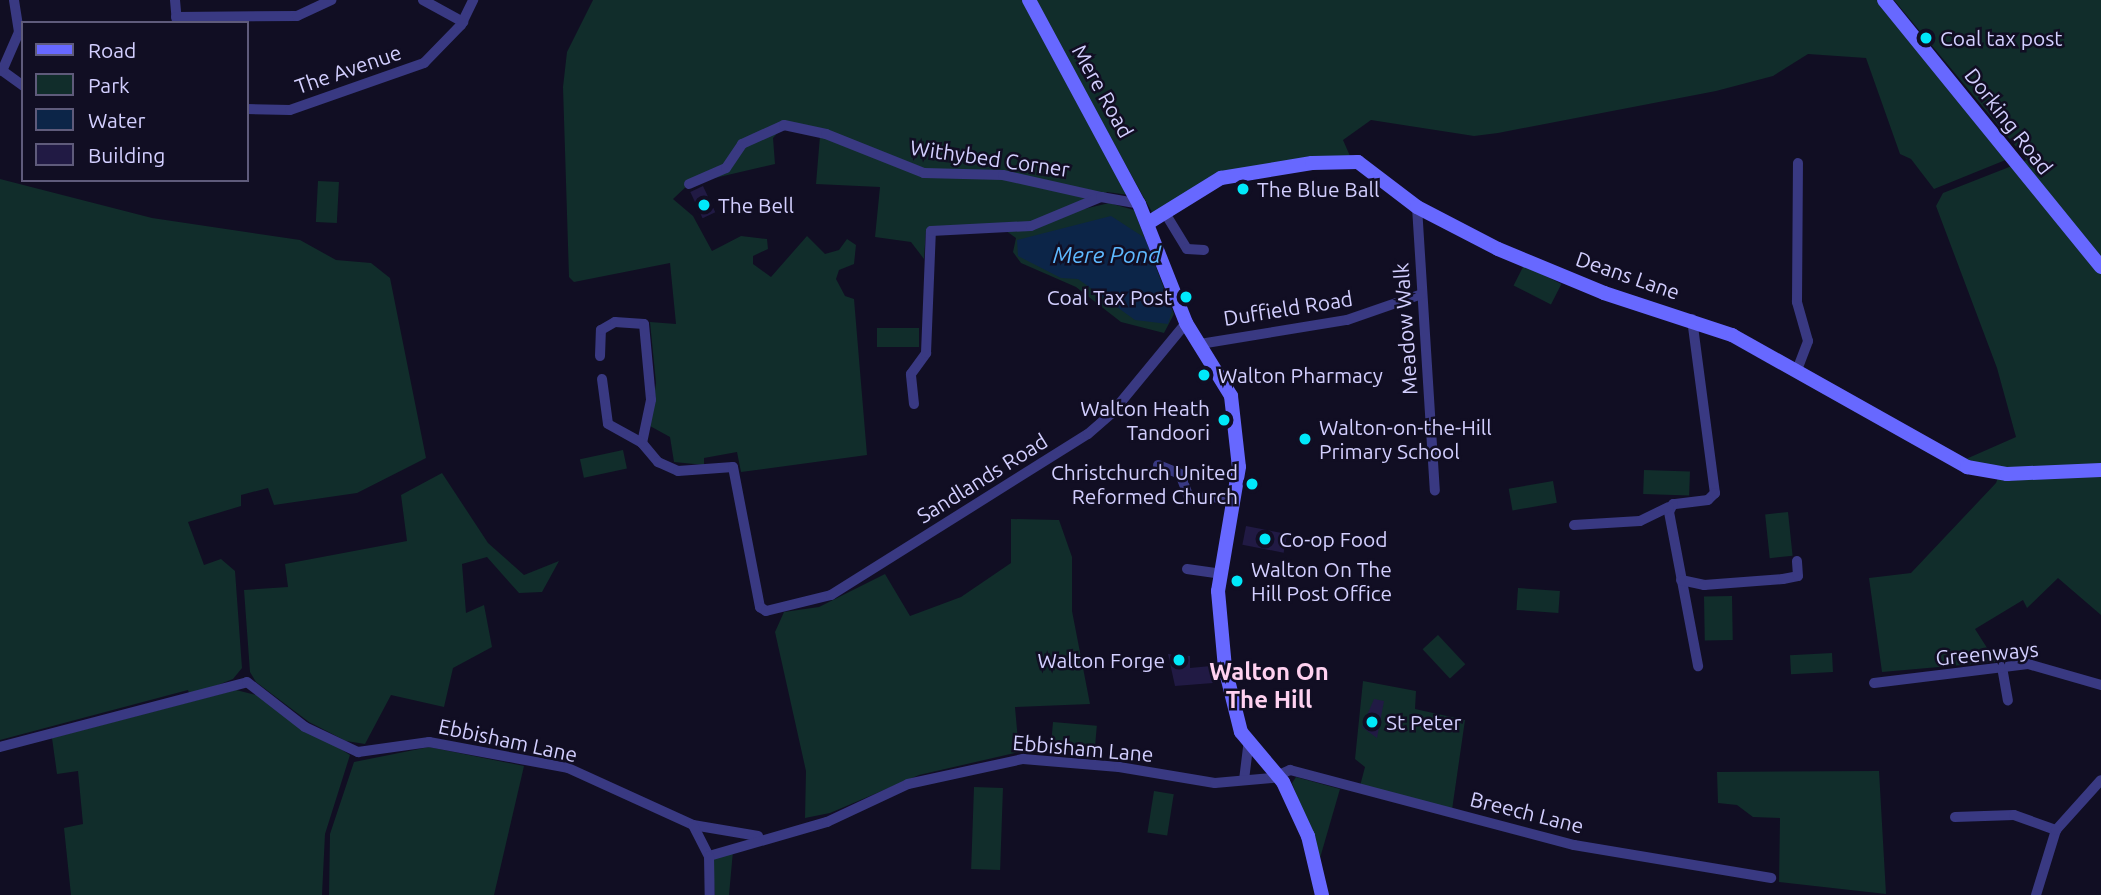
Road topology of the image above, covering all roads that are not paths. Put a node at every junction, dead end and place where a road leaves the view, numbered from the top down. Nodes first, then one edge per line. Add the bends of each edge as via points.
1 (14, 0) edge
2 (175, 0) edge
3 (331, 0) edge
4 (423, 0) edge
5 (473, 0) edge
6 (1029, 0) edge
7 (1884, 0) edge
8 (176, 20) edge
9 (463, 22) junction
10 (1, 70) edge
11 (21, 85) edge
12 (248, 109) edge
13 (1798, 163) dead end
14 (689, 184) dead end
15 (1101, 197) junction
16 (1139, 204) junction
17 (1417, 208) junction
18 (1165, 213) junction
19 (1148, 223) junction
20 (1204, 250) dead end
21 (2101, 267) edge
22 (1422, 295) junction
23 (1692, 319) junction
24 (1186, 323) junction
25 (1200, 344) junction
26 (600, 356) dead end
27 (1797, 370) junction
28 (602, 379) dead end
29 (915, 404) dead end
30 (642, 443) junction
31 (1158, 465) dead end
32 (2101, 470) edge
33 (1435, 490) dead end
34 (1233, 497) junction
35 (1669, 507) junction
36 (1574, 525) dead end
37 (1797, 561) dead end
38 (1187, 569) dead end
39 (1221, 573) junction
40 (1681, 580) junction
41 (1698, 666) dead end
42 (2002, 667) junction
43 (1874, 683) dead end
44 (2101, 685) edge
45 (2008, 700) dead end
46 (1248, 745) junction
47 (0, 747) edge
48 (1278, 775) junction
49 (1244, 780) junction
50 (2101, 780) edge
51 (1955, 817) dead end
52 (692, 825) junction
53 (711, 830) junction
54 (2056, 830) junction
55 (764, 837) junction
56 (719, 849) junction
57 (709, 856) junction
58 (1771, 878) dead end
59 (710, 895) edge
60 (1322, 895) edge
61 (2036, 895) edge

1 - 10 street via 19,32
2 - 8 street
3 - 8 street via 297,16
4 - 9 street
5 - 9 street, The Avenue
6 - 16 main road, Mere Road
7 - 21 main road, Dorking Road
9 - 12 street, The Avenue via 424,63 290,110
10 - 11 street
13 - 27 street via 1797,302 1808,341
14 - 15 street, Withybed Corner via 726,168 742,144 784,125 827,134 924,173 1003,175
15 - 16 street, Withybed Corner
15 - 29 street, Withybed Corner via 1031,226 931,231 926,353 911,374
16 - 19 main road, Mere Road
17 - 18 main road, Deans Lane via 1368,168 1347,161 1221,178
17 - 22 street, Meadow Walk
17 - 23 main road, Deans Lane via 1522,260 1604,293
18 - 19 main road, Deans Lane
18 - 20 street via 1185,246
19 - 24 main road, Mere Road
22 - 25 street, Duffield Road via 1348,320
22 - 33 street, Meadow Walk
23 - 27 main road, Deans Lane
23 - 35 street via 1714,493
24 - 25 main road, Mere Road
24 - 30 street, Sandlands Road via 1111,414 1088,434 831,595 762,610 734,470 678,471 658,463
25 - 34 main road, Mere Road via 1223,376 1233,404 1239,452
26 - 30 street via 601,330 615,323 644,324 651,400
27 - 32 main road, Deans Lane via 1967,467 2007,474
28 - 30 street via 608,424
31 - 34 street via 1180,474 1189,498
34 - 39 main road, Mere Road
35 - 36 street via 1640,521
35 - 40 street
37 - 40 street via 1798,576 1704,585
38 - 39 street
39 - 46 main road, Mere Road via 1218,627
40 - 41 street
42 - 43 street, Greenways
42 - 44 street, Greenways via 2044,665
42 - 45 street
46 - 48 main road
46 - 49 street
47 - 52 street, Ebbisham Lane via 247,682 306,727 358,752 429,742 568,768
48 - 49 street, Ebbisham Lane
48 - 58 street, Breech Lane via 1290,770 1583,847
48 - 60 main road via 1308,836
49 - 55 street, Ebbisham Lane via 1215,783 1119,767 1001,761 908,784 827,822
50 - 54 street
51 - 54 street via 2014,815
52 - 53 street, Ebbisham Lane
52 - 57 street
53 - 55 street, Ebbisham Lane
53 - 56 street
54 - 61 street
55 - 56 street, Ebbisham Lane
56 - 57 street, Ebbisham Lane
57 - 59 street

